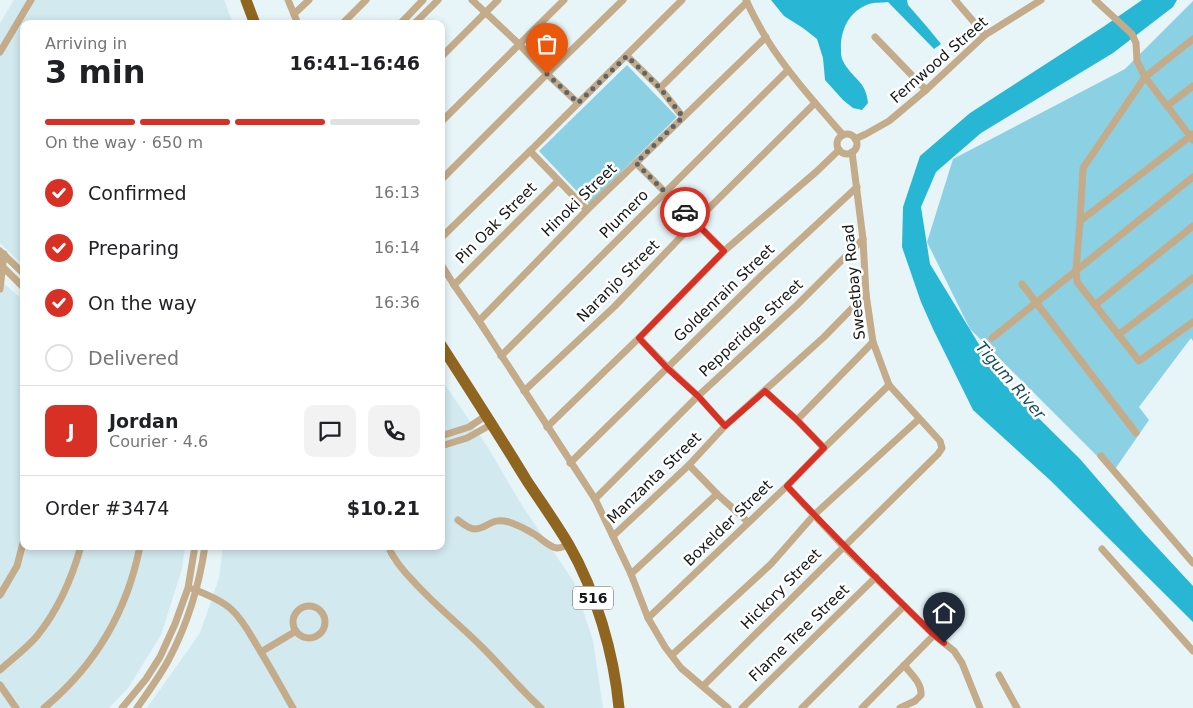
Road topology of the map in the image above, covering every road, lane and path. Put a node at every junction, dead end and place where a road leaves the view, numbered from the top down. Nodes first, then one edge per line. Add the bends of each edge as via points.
1 (31, 0) edge
2 (246, 0) edge
3 (288, 0) edge
4 (309, 0) edge
5 (366, 0) edge
6 (423, 0) edge
7 (438, 0) edge
8 (472, 0) edge
9 (498, 0) edge
10 (564, 0) edge
11 (623, 0) edge
12 (682, 0) edge
13 (956, 0) edge
14 (1041, 0) edge
15 (1095, 0) edge
16 (747, 1) edge
17 (485, 13) junction
18 (294, 14) junction
19 (254, 20) edge
20 (296, 20) edge
21 (346, 20) edge
22 (404, 20) edge
23 (418, 20) edge
24 (985, 35) junction
25 (766, 37) junction
26 (875, 37) dead end
27 (1193, 39) edge
28 (519, 44) junction
29 (0, 52) edge
30 (445, 53) edge
31 (627, 56) junction
32 (788, 70) junction
33 (547, 74) junction
34 (1145, 77) junction
35 (1193, 86) edge
36 (660, 88) junction
37 (926, 90) junction
38 (578, 103) junction
39 (814, 103) junction
40 (1167, 106) junction
41 (683, 117) junction
42 (445, 118) edge
43 (843, 135) junction
44 (1192, 137) edge
45 (855, 138) junction
46 (839, 150) junction
47 (530, 151) junction
48 (852, 152) junction
49 (636, 163) junction
50 (445, 176) edge
51 (1193, 177) edge
52 (558, 181) junction
53 (857, 187) junction
54 (665, 193) junction
55 (587, 210) junction
56 (1080, 220) junction
57 (695, 222) junction
58 (1193, 226) edge
59 (445, 234) edge
60 (863, 239) junction
61 (724, 251) junction
62 (2, 252) edge
63 (1, 265) edge
64 (20, 270) edge
65 (1076, 270) junction
66 (445, 271) edge
67 (1193, 278) edge
68 (20, 284) edge
69 (1022, 284) dead end
70 (454, 286) junction
71 (0, 289) edge
72 (866, 294) junction
73 (1036, 302) junction
74 (1095, 305) junction
75 (479, 321) junction
76 (1193, 322) edge
77 (1118, 336) junction
78 (639, 338) junction
79 (992, 338) dead end
80 (873, 342) junction
81 (445, 351) edge
82 (501, 356) junction
83 (667, 368) junction
84 (889, 385) junction
85 (524, 391) junction
86 (765, 391) junction
87 (698, 396) junction
88 (919, 419) junction
89 (490, 420) junction
90 (797, 420) junction
91 (725, 426) junction
92 (547, 427) junction
93 (1136, 433) dead end
94 (445, 435) edge
95 (445, 445) edge
96 (824, 448) junction
97 (942, 448) joint
98 (1101, 456) dead end
99 (570, 463) junction
100 (689, 465) junction
101 (787, 486) junction
102 (717, 494) junction
103 (594, 499) junction
104 (814, 515) junction
105 (458, 520) dead end
106 (748, 522) junction
107 (613, 536) junction
108 (569, 545) junction
109 (844, 547) junction
110 (1102, 549) dead end
111 (21, 550) edge
112 (80, 550) edge
113 (139, 550) edge
114 (194, 550) edge
115 (204, 550) edge
116 (390, 550) edge
117 (1193, 563) edge
118 (631, 574) junction
119 (876, 577) junction
120 (188, 588) junction
121 (197, 591) junction
122 (0, 596) edge
123 (904, 606) junction
124 (648, 618) junction
125 (296, 630) junction
126 (934, 635) junction
127 (1193, 651) edge
128 (261, 652) junction
129 (672, 655) junction
130 (904, 665) junction
131 (0, 670) edge
132 (999, 675) dead end
133 (0, 685) edge
134 (703, 686) junction
135 (16, 708) edge
136 (44, 708) edge
137 (122, 708) edge
138 (137, 708) edge
139 (293, 708) edge
140 (541, 708) edge
141 (619, 708) edge
142 (728, 708) edge
143 (742, 708) edge
144 (802, 708) edge
145 (862, 708) edge
146 (900, 708) edge
147 (980, 708) edge
148 (1017, 708) edge

1 - 29 street
2 - 19 highway
3 - 18 street
4 - 18 street
5 - 21 street
6 - 22 street
7 - 23 street
8 - 17 street
9 - 17 street
10 - 28 street
11 - 33 street
12 - 31 street
13 - 24 street
14 - 24 street, Fernwood Street
15 - 34 street via 1132,34 1137,61
16 - 25 street
16 - 36 street
17 - 28 street
17 - 30 street
18 - 20 street
24 - 37 street, Fernwood Street
25 - 32 street
25 - 41 street, Hinoki Street
26 - 37 street
27 - 34 street
28 - 33 street
28 - 42 street
31 - 36 street
31 - 38 street
32 - 39 street
32 - 54 street, Plumero
33 - 38 street
33 - 50 street
34 - 40 street
34 - 56 street via 1083,168
35 - 40 street
36 - 41 street
37 - 45 street, Fernwood Street via 888,121
38 - 47 street
39 - 43 street
39 - 57 street, Naranjo Street
40 - 44 street
41 - 49 street, Hinoki Street
43 - 45 street
43 - 46 street via 837,143
44 - 56 street
45 - 48 street via 856,147
46 - 48 street via 845,154
46 - 61 street
47 - 52 street
47 - 59 street
48 - 53 street, Sweetbay Road
49 - 54 street
49 - 55 street, Hinoki Street
51 - 65 street
52 - 55 street
52 - 70 street, Pin Oak Street
53 - 60 street, Sweetbay Road
53 - 83 street, Goldenrain Street
54 - 57 street
54 - 82 street, Plumero
55 - 75 street, Hinoki Street
56 - 65 street
57 - 61 street
57 - 85 street, Naranjo Street via 615,306
58 - 74 street
60 - 72 street, Sweetbay Road
60 - 87 street, Pepperidge Street via 798,305
61 - 78 street
62 - 63 street
62 - 64 street
63 - 68 street
63 - 71 street
65 - 73 street
65 - 74 street via 1077,282
66 - 70 street
67 - 77 street
69 - 73 street
70 - 75 street
72 - 80 street, Sweetbay Road
72 - 86 street, Manzanta Street
73 - 79 street
73 - 93 street
74 - 77 street
75 - 82 street
76 - 77 street via 1139,361
78 - 83 street
78 - 92 street
80 - 84 street, Sweetbay Road
80 - 90 street
81 - 89 highway, 516
82 - 85 street
83 - 87 street
83 - 99 street, Goldenrain Street
84 - 88 street, Sweetbay Road
84 - 96 street, Boxelder Street
85 - 92 street
86 - 90 street
86 - 91 street, Manzanta Street
87 - 91 street
87 - 103 street, Pepperidge Street
88 - 97 street, Sweetbay Road via 940,441
88 - 104 street
89 - 94 street
89 - 95 street via 467,438
89 - 108 highway, 516
90 - 96 street
91 - 100 street, Manzanta Street
92 - 99 street
96 - 101 street, Boxelder Street
97 - 109 street, Hickory Street
98 - 117 street
99 - 103 street
100 - 102 street
100 - 107 street, Manzanta Street
101 - 104 street
101 - 106 street, Boxelder Street
102 - 106 street
102 - 118 street
103 - 107 street
104 - 109 street
104 - 129 street via 771,564
105 - 108 street via 475,529 497,520 507,522 532,532 552,546
106 - 124 street, Boxelder Street
107 - 118 street
108 - 141 highway, 516 via 601,621
109 - 119 street
109 - 134 street, Hickory Street
110 - 127 street
111 - 122 street via 17,566
112 - 131 street via 70,579 50,617 36,637
113 - 136 street via 125,600 108,634 78,676
114 - 120 street
115 - 121 street
116 - 140 street via 419,589
118 - 124 street
119 - 123 street
119 - 143 street, Flame Tree Street
120 - 121 street
120 - 137 street via 160,657
121 - 128 street via 230,608
121 - 138 street via 168,661
123 - 126 street
123 - 144 street
124 - 129 street
125 - 125 street via 303,637 318,636 324,628 323,613 314,606 303,607 295,615
125 - 128 street
126 - 130 street
126 - 147 street via 954,651 962,663
128 - 139 street
129 - 134 street via 681,668
130 - 145 street
130 - 146 street via 922,689 915,701
132 - 148 street
133 - 135 street
134 - 142 street

